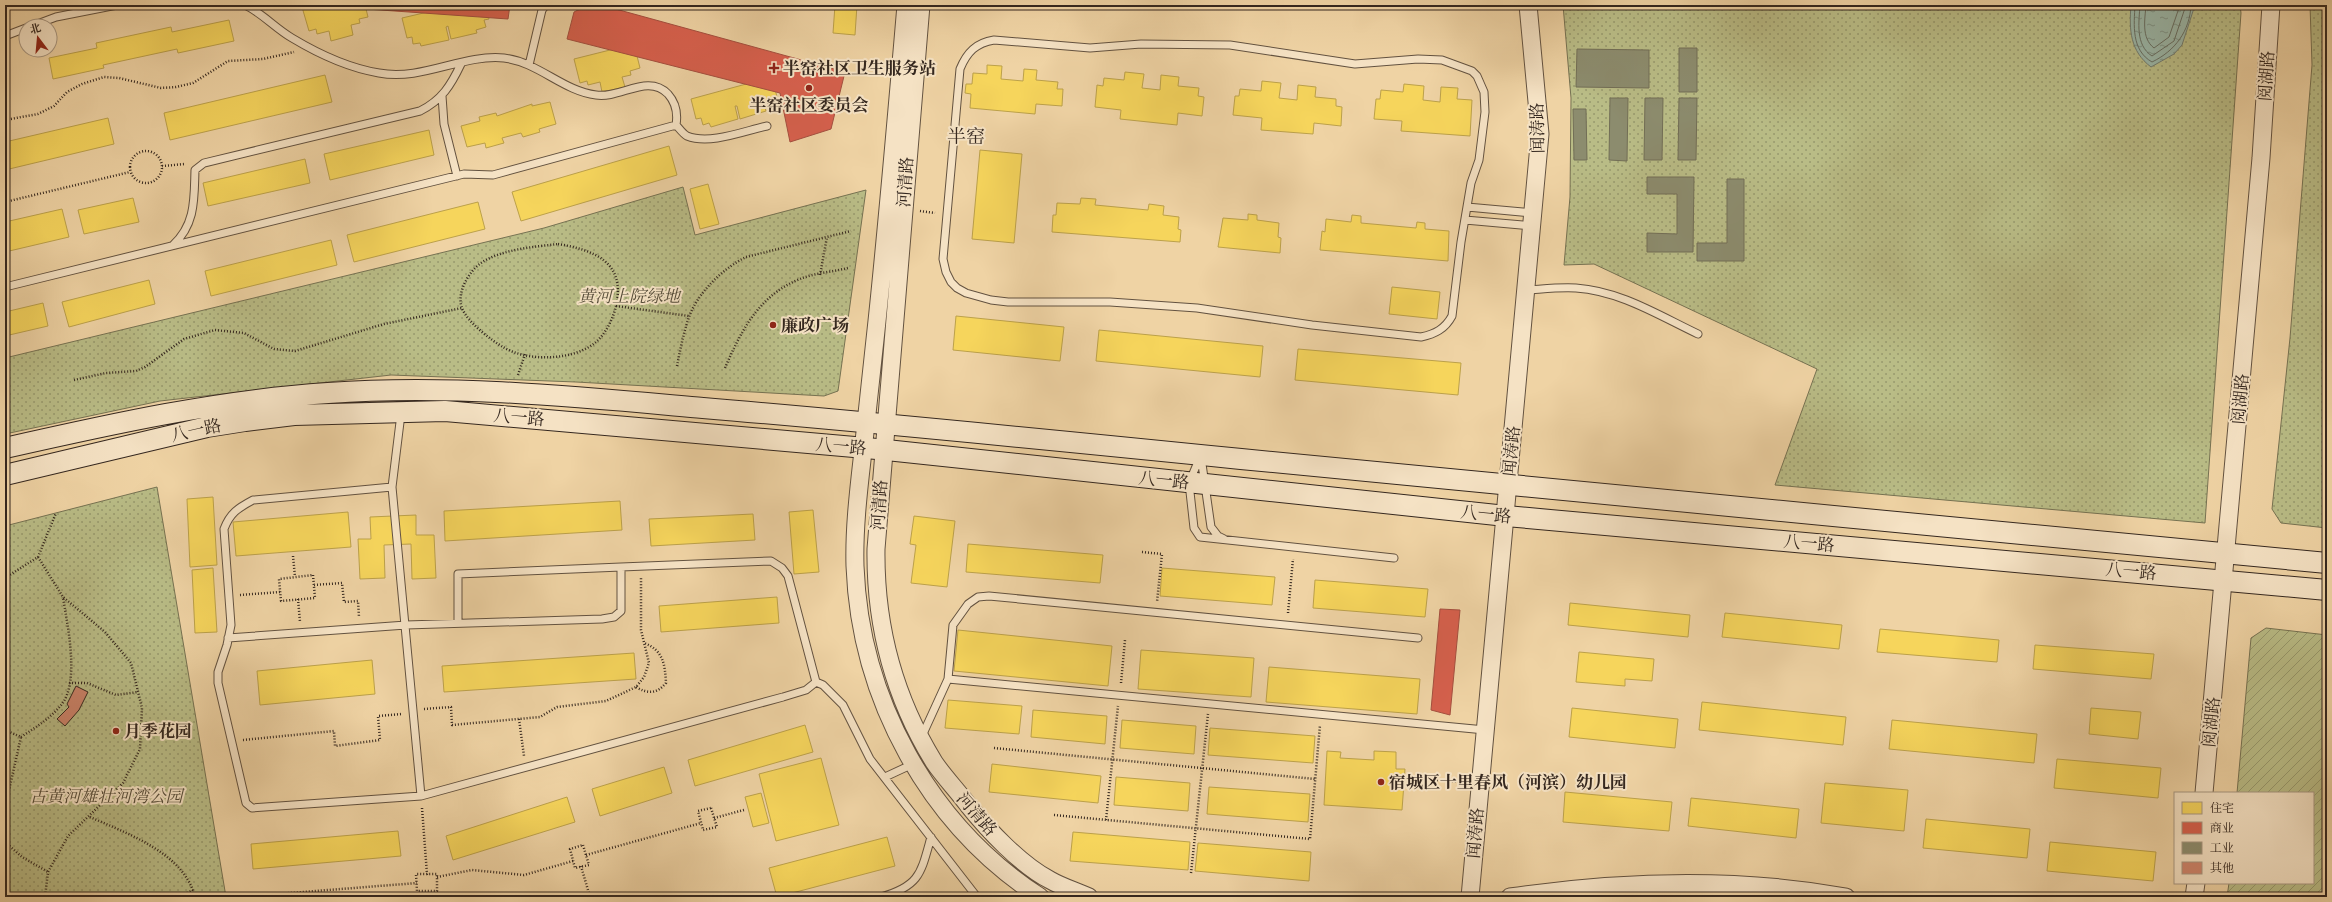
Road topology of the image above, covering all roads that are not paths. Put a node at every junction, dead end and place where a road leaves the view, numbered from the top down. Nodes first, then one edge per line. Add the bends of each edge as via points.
1 (117, 5) edge
2 (245, 5) edge
3 (906, 5) edge
4 (921, 5) edge
5 (1528, 5) edge
6 (2271, 5) edge
7 (543, 7) edge
8 (53, 18) edge
9 (18, 31) edge
10 (5, 36) edge
11 (460, 64) junction
12 (528, 65) junction
13 (442, 96) junction
14 (676, 125) junction
15 (767, 126) dead end
16 (457, 176) junction
17 (1467, 207) junction
18 (1465, 220) junction
19 (1533, 220) junction
20 (171, 246) junction
21 (5, 287) edge
22 (1527, 290) junction
23 (1698, 334) dead end
24 (401, 412) junction
25 (876, 422) junction
26 (5, 448) edge
27 (863, 448) junction
28 (883, 450) junction
29 (1201, 455) junction
30 (5, 475) edge
31 (1197, 484) junction
32 (392, 487) junction
33 (1507, 487) junction
34 (1506, 516) junction
35 (1230, 541) junction
36 (2227, 553) junction
37 (1394, 558) dead end
38 (2327, 563) edge
39 (620, 567) junction
40 (2225, 581) junction
41 (2327, 590) edge
42 (458, 623) junction
43 (406, 625) junction
44 (228, 638) junction
45 (1418, 638) dead end
46 (948, 679) junction
47 (816, 682) junction
48 (1485, 730) junction
49 (921, 738) junction
50 (912, 764) junction
51 (885, 777) junction
52 (2204, 792) edge
53 (421, 796) junction
54 (931, 837) junction
55 (2196, 884) edge
56 (881, 897) edge
57 (977, 897) edge
58 (1040, 897) edge
59 (1089, 897) edge
60 (1470, 897) edge
61 (1510, 897) edge
62 (1846, 897) edge
63 (2194, 897) edge

1 - 8 lane
2 - 11 lane via 292,38 338,61 378,73 407,75
3 - 25 street, 河清路
4 - 25 street, 河清路
5 - 19 street, 闻涛路 via 1540,134
6 - 36 street, 阅湖路 via 2261,158
7 - 12 lane
9 - 10 lane
11 - 12 lane via 504,58
11 - 13 lane via 451,86
12 - 14 lane via 583,94 600,96 647,85 663,89 674,100
13 - 16 lane via 444,124
13 - 20 lane via 420,111 204,163 196,170 192,217 182,236
14 - 15 lane via 686,135 699,138 717,137
14 - 16 lane via 494,176
16 - 20 lane
17 - 18 lane
17 - 18 lane via 1471,183 1479,160 1486,100 1477,76 1462,66 1442,60 1418,59 1355,64 1230,45 1140,44 1090,48 994,40 982,42 971,50 960,69 943,259 951,282 966,293 1008,302 1082,301 1197,308 1312,325 1421,337 1442,329 1452,316
17 - 19 lane
18 - 19 lane
19 - 22 street, 闻涛路
20 - 21 lane
22 - 23 lane via 1575,288 1608,293
22 - 33 street, 闻涛路
24 - 27 main road, 八一路 via 445,411
24 - 30 main road, 八一路 via 294,415 222,424
24 - 32 lane
25 - 26 main road, 八一路 via 542,394 385,390 324,393 208,407
25 - 27 street, 河清路
25 - 28 street, 河清路
25 - 29 main road, 八一路
27 - 28 main road, 八一路
27 - 50 street, 河清路 via 855,563 860,617 887,713
28 - 31 main road, 八一路
28 - 49 street, 河清路 via 876,549 877,601 888,658 907,711
29 - 31 lane
29 - 31 lane
29 - 33 main road, 八一路
31 - 34 main road, 八一路
31 - 35 lane via 1211,527 1218,536
31 - 35 lane via 1196,534 1204,539
32 - 43 lane
32 - 44 lane via 253,500 229,515 224,528 231,625
33 - 34 street, 闻涛路
33 - 36 main road, 八一路
34 - 40 main road, 八一路
34 - 48 street, 闻涛路
35 - 37 lane
36 - 38 main road, 八一路
36 - 40 street, 阅湖路
39 - 42 lane via 621,611 614,617
39 - 42 lane via 458,574
39 - 47 lane via 771,561 782,568 788,576
40 - 41 main road, 八一路
40 - 52 street, 阅湖路
42 - 43 lane
43 - 44 lane
43 - 53 lane
44 - 53 lane via 218,672 218,683 246,803 252,808
45 - 46 lane via 989,596 978,597 968,604 953,625
46 - 48 lane
46 - 49 lane
47 - 51 lane via 823,685 843,705 870,759
47 - 53 lane via 806,690 783,697
48 - 60 street, 闻涛路
49 - 59 street, 河清路 via 935,763 980,820 1011,851 1049,880
50 - 51 lane
50 - 58 street, 河清路 via 968,838 1011,878
51 - 54 lane
54 - 56 lane via 923,867 915,880 900,892
54 - 57 lane
55 - 63 street
61 - 62 street via 1593,886 1694,883 1751,886

